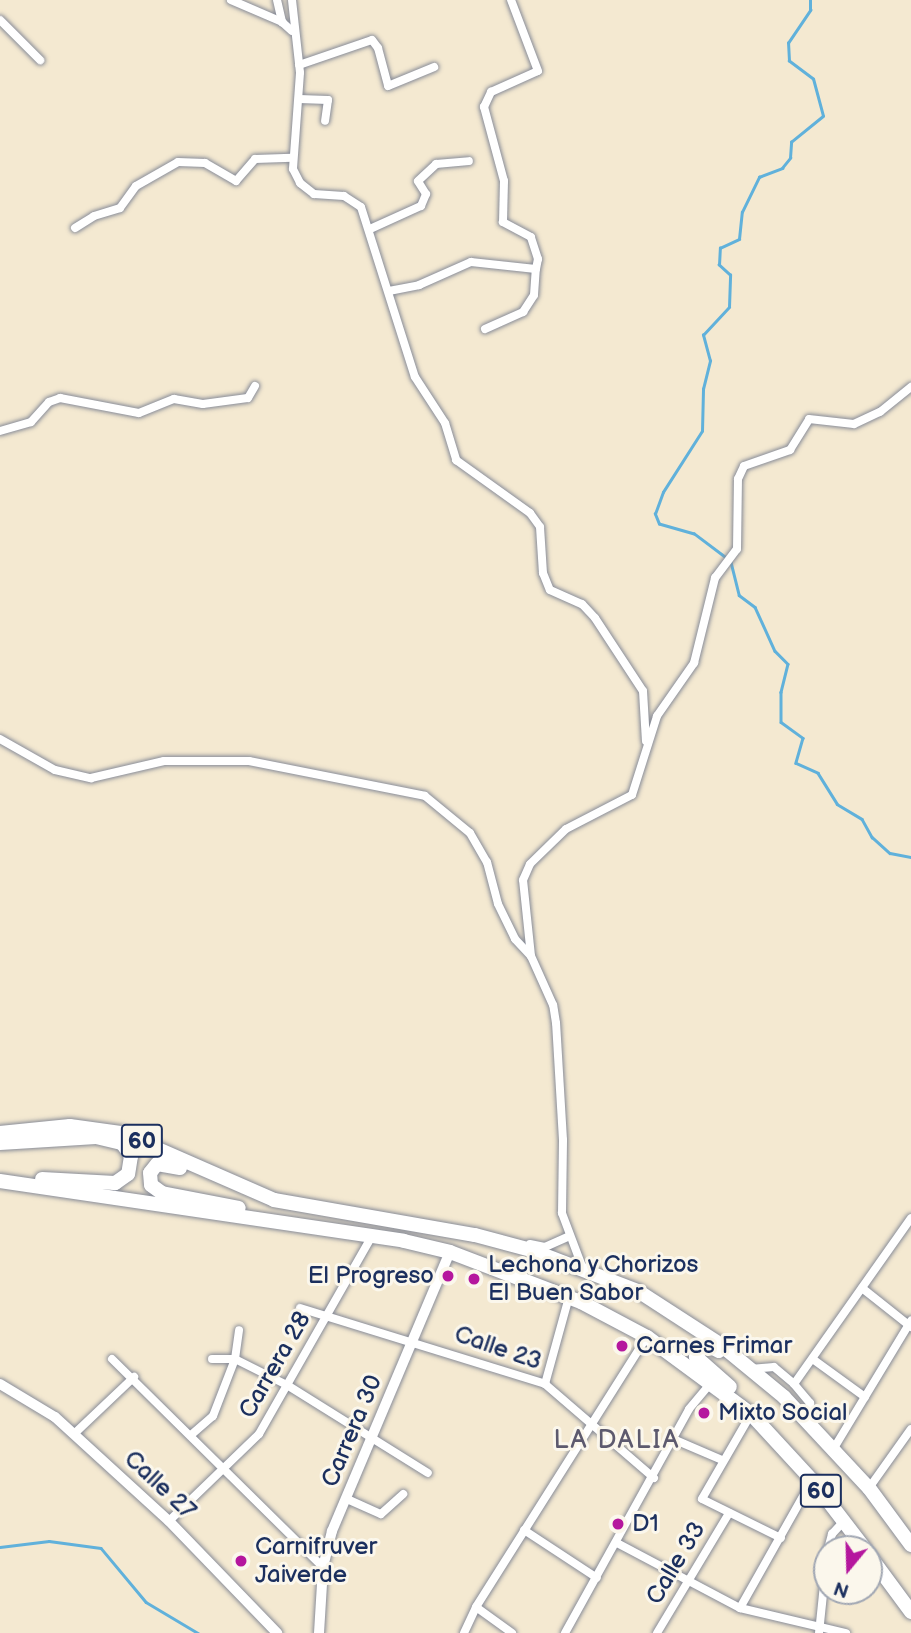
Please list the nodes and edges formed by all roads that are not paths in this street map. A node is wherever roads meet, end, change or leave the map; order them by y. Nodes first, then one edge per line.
1 (231, 0) edge
2 (277, 0) edge
3 (292, 0) edge
4 (511, 0) edge
5 (0, 20) edge
6 (282, 22) junction
7 (292, 31) junction
8 (40, 60) dead end
9 (299, 65) junction
10 (433, 67) dead end
11 (299, 99) junction
12 (325, 121) dead end
13 (292, 158) junction
14 (470, 161) dead end
15 (75, 228) dead end
16 (370, 229) junction
17 (536, 269) junction
18 (389, 291) junction
19 (485, 329) dead end
20 (255, 386) dead end
21 (911, 387) edge
22 (0, 431) edge
23 (0, 739) edge
24 (646, 751) junction
25 (531, 956) junction
26 (0, 1133) edge
27 (0, 1143) edge
28 (0, 1181) edge
29 (20, 1184) junction
30 (264, 1196) junction
31 (910, 1220) edge
32 (274, 1222) junction
33 (475, 1235) junction
34 (372, 1236) junction
35 (570, 1236) junction
36 (450, 1252) junction
37 (583, 1269) junction
38 (862, 1288) junction
39 (569, 1297) junction
40 (300, 1308) dead end
41 (326, 1315) junction
42 (910, 1324) edge
43 (239, 1329) dead end
44 (646, 1337) junction
45 (411, 1339) junction
46 (112, 1359) dead end
47 (212, 1359) dead end
48 (235, 1359) junction
49 (814, 1360) junction
50 (749, 1369) junction
51 (134, 1377) junction
52 (0, 1384) edge
53 (545, 1384) junction
54 (710, 1384) junction
55 (794, 1384) junction
56 (287, 1385) junction
57 (865, 1396) junction
58 (794, 1408) junction
59 (756, 1419) junction
60 (809, 1422) junction
61 (591, 1424) junction
62 (911, 1429) edge
63 (74, 1434) junction
64 (191, 1435) junction
65 (374, 1439) junction
66 (673, 1439) junction
67 (908, 1441) edge
68 (834, 1448) junction
69 (722, 1460) junction
70 (225, 1471) junction
71 (428, 1473) dead end
72 (654, 1478) junction
73 (812, 1480) junction
74 (869, 1488) junction
75 (403, 1494) dead end
76 (347, 1499) junction
77 (729, 1513) junction
78 (169, 1521) junction
79 (844, 1521) junction
80 (524, 1530) junction
81 (832, 1535) edge
82 (854, 1535) edge
83 (781, 1538) junction
84 (617, 1544) junction
85 (911, 1545) edge
86 (323, 1567) junction
87 (883, 1574) edge
88 (597, 1578) junction
89 (686, 1582) junction
90 (822, 1605) edge
91 (476, 1607) junction
92 (740, 1608) junction
93 (911, 1612) edge
94 (819, 1631) edge
95 (277, 1633) edge
96 (320, 1633) edge
97 (464, 1633) edge
98 (512, 1633) edge
99 (565, 1633) edge
100 (657, 1633) edge
101 (846, 1633) edge

1 - 6 street
2 - 6 street
3 - 7 street
4 - 17 street
5 - 8 street
6 - 7 street
7 - 9 street
9 - 10 street
9 - 11 street
11 - 12 street
11 - 13 street
13 - 15 street
13 - 16 street
14 - 16 street
16 - 18 street
17 - 18 street
17 - 19 street
18 - 24 street
20 - 22 street
21 - 24 street
23 - 25 street
24 - 25 street
25 - 35 street
26 - 30 highway, 60
27 - 29 highway
28 - 29 highway, 60
29 - 32 highway, 60
30 - 32 highway
30 - 33 highway, 60
31 - 38 street
32 - 34 highway, 60
33 - 35 street
33 - 37 highway, 60
34 - 36 highway, 60
34 - 41 street, Carrera 28
35 - 37 street
36 - 39 highway, 60
36 - 45 street, Carrera 30
37 - 50 highway, 60
38 - 42 street
38 - 49 street
39 - 44 highway, 60
39 - 53 street
40 - 41 street, Calle 23
41 - 45 street, Calle 23
41 - 56 street, Carrera 28
42 - 57 street
43 - 48 street
44 - 54 highway, 60
44 - 61 street
45 - 53 street, Calle 23
45 - 65 street, Carrera 30
46 - 51 street
47 - 48 street
48 - 56 street
48 - 64 street
49 - 55 street
49 - 57 street
50 - 55 street
50 - 58 highway, 60
51 - 63 street
51 - 64 street
52 - 63 street, Calle 27
53 - 61 street, Calle 23
54 - 59 highway, 60
54 - 66 street
55 - 60 street
56 - 65 street
56 - 70 street, Carrera 28
57 - 68 street
58 - 59 highway
58 - 60 highway, 60
59 - 69 street
59 - 73 highway, 60
60 - 68 highway, 60
61 - 72 street, Calle 23
61 - 80 street
62 - 67 street
63 - 78 street, Calle 27
64 - 70 street
65 - 71 street
65 - 76 street, Carrera 30
66 - 69 street
66 - 72 street
67 - 74 street
68 - 74 highway, 60
69 - 77 street
70 - 78 street, Carrera 28
70 - 86 street
72 - 84 street
73 - 79 highway, 60
73 - 83 street
74 - 85 highway, 60
75 - 76 street
76 - 86 street, Carrera 30
77 - 83 street
77 - 89 street, Calle 33
78 - 95 street, Calle 27
79 - 81 street
79 - 82 highway, 60
80 - 88 street
80 - 91 street
83 - 92 street
84 - 88 street
84 - 89 street
86 - 96 street, Carrera 30
87 - 93 highway
88 - 99 street
89 - 92 street
89 - 100 street, Calle 33
90 - 94 street
91 - 97 street
91 - 98 street
92 - 94 street
94 - 101 street

